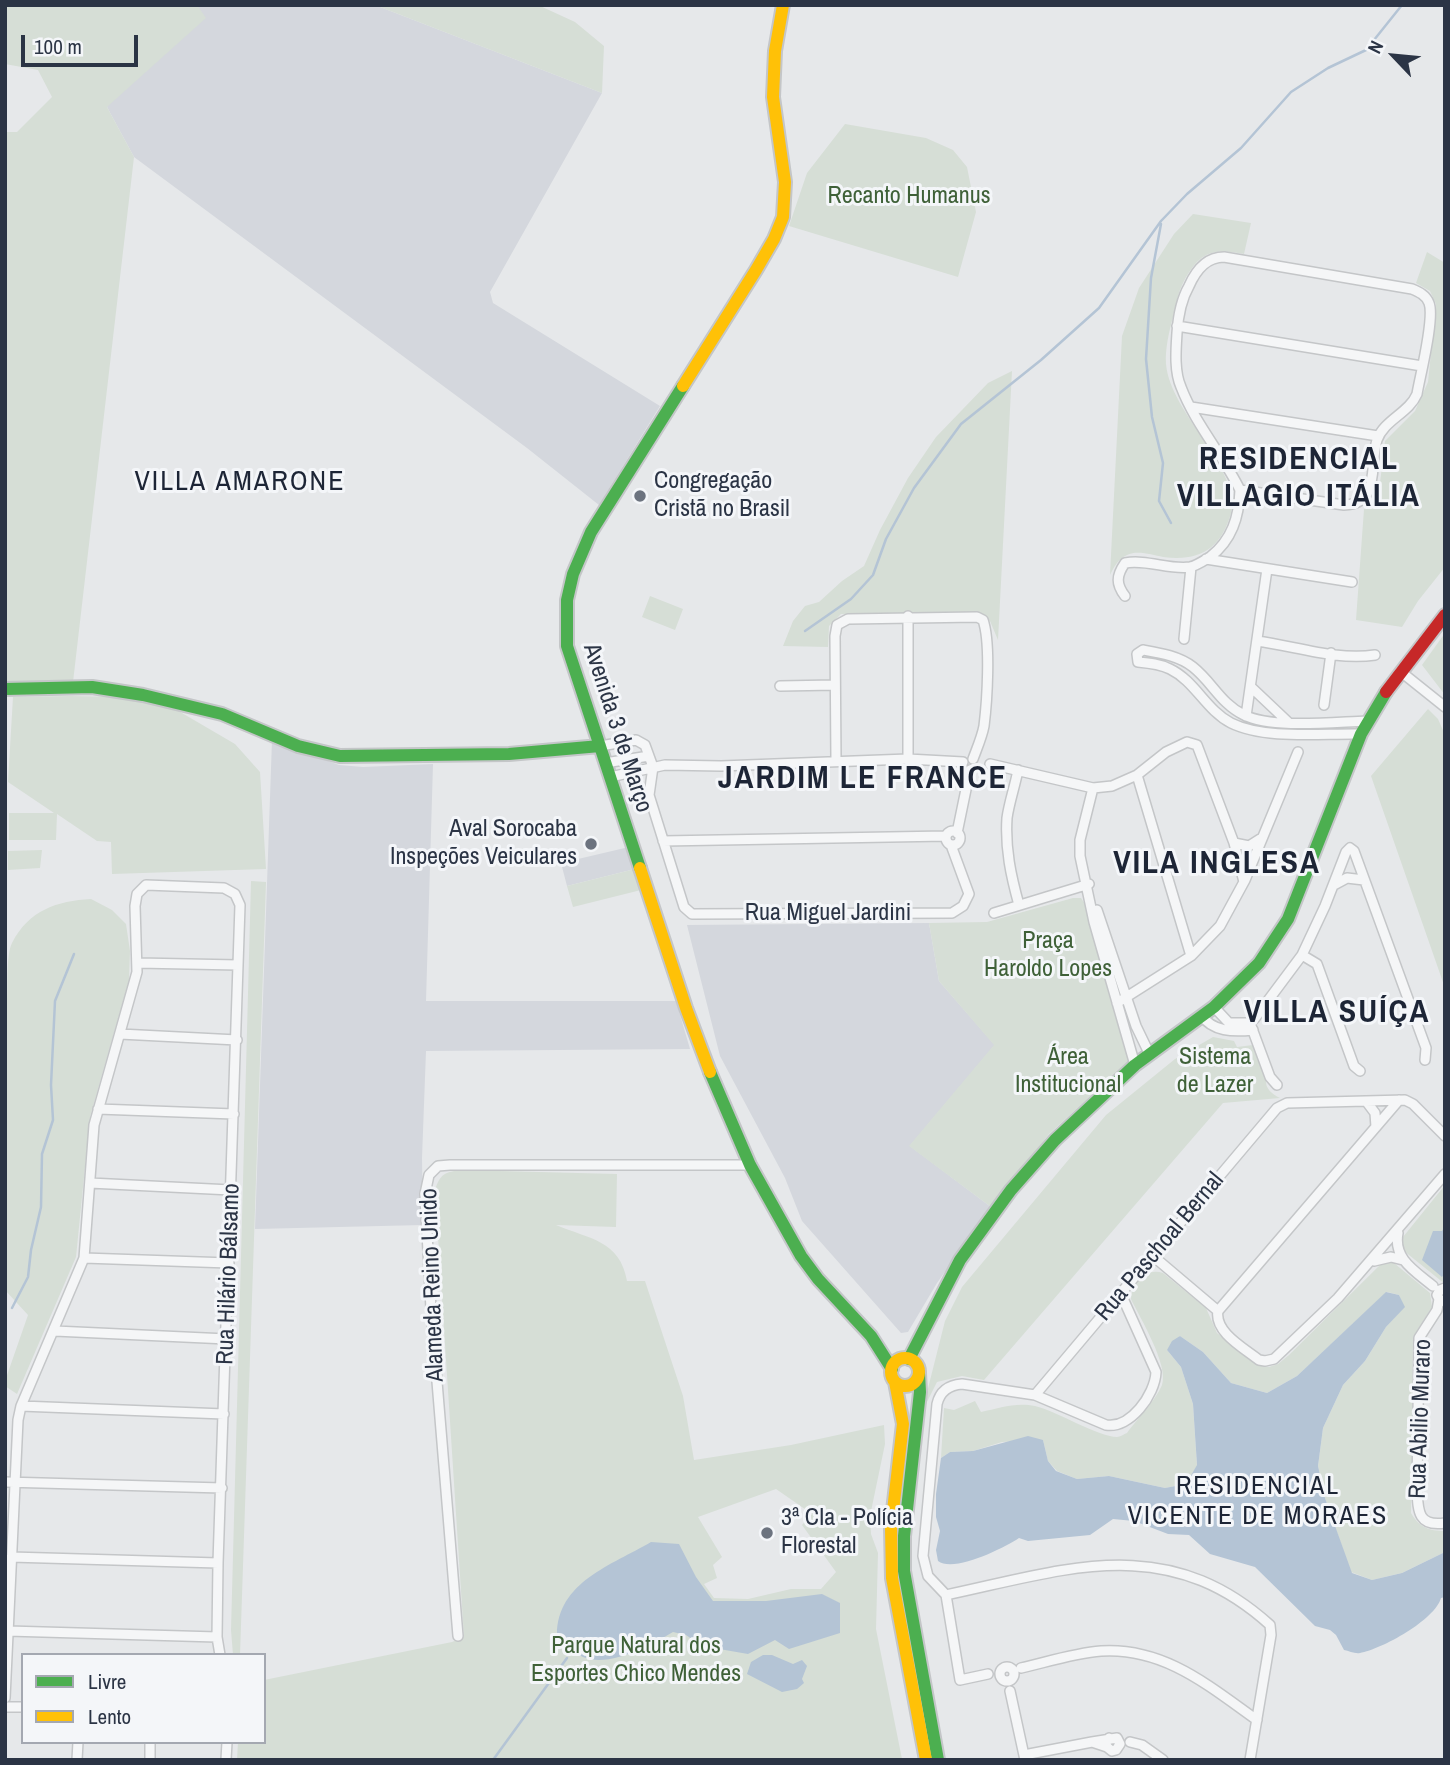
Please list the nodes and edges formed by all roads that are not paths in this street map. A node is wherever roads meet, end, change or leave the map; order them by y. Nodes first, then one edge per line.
1 (783, 5) edge
2 (1177, 326) junction
3 (1422, 366) junction
4 (1191, 407) junction
5 (1378, 436) junction
6 (1240, 490) junction
7 (1223, 547) junction
8 (1206, 559) junction
9 (1235, 564) junction
10 (1191, 566) junction
11 (1267, 569) junction
12 (1352, 582) dead end
13 (1125, 597) dead end
14 (1445, 615) edge
15 (908, 616) junction
16 (1185, 639) dead end
17 (1257, 641) junction
18 (1331, 653) junction
19 (1375, 655) dead end
20 (1193, 667) junction
21 (1400, 671) junction
22 (835, 685) junction
23 (780, 686) dead end
24 (1191, 686) junction
25 (1251, 687) junction
26 (5, 689) edge
27 (1324, 705) dead end
28 (1229, 706) junction
29 (1445, 708) edge
30 (1246, 716) junction
31 (1367, 721) junction
32 (1289, 722) junction
33 (1361, 734) junction
34 (600, 746) junction
35 (1298, 752) dead end
36 (649, 756) junction
37 (908, 759) junction
38 (836, 761) junction
39 (606, 763) junction
40 (990, 764) dead end
41 (966, 766) junction
42 (653, 767) junction
43 (1018, 770) junction
44 (1137, 775) junction
45 (610, 777) junction
46 (1093, 788) junction
47 (1260, 839) junction
48 (949, 840) junction
49 (663, 841) junction
50 (1234, 843) junction
51 (1364, 880) junction
52 (1086, 882) junction
53 (1244, 882) junction
54 (1334, 885) junction
55 (1019, 905) junction
56 (994, 913) dead end
57 (1302, 955) junction
58 (1191, 956) junction
59 (138, 963) junction
60 (238, 965) junction
61 (1121, 1000) junction
62 (1214, 1007) junction
63 (1201, 1014) junction
64 (1251, 1027) junction
65 (120, 1034) junction
66 (237, 1040) junction
67 (1149, 1053) junction
68 (1426, 1060) dead end
69 (1135, 1065) junction
70 (1360, 1072) dead end
71 (1277, 1085) dead end
72 (1366, 1101) junction
73 (1404, 1101) junction
74 (98, 1110) junction
75 (234, 1114) junction
76 (1376, 1128) junction
77 (1445, 1136) edge
78 (750, 1165) junction
79 (1445, 1174) edge
80 (90, 1183) junction
81 (231, 1190) junction
82 (1399, 1229) junction
83 (1153, 1256) junction
84 (84, 1258) junction
85 (1403, 1260) junction
86 (1372, 1261) junction
87 (229, 1263) junction
88 (1433, 1286) junction
89 (1445, 1288) edge
90 (1121, 1293) junction
91 (1440, 1300) edge
92 (1218, 1311) junction
93 (929, 1321) junction
94 (54, 1331) junction
95 (872, 1336) junction
96 (227, 1339) junction
97 (906, 1359) junction
98 (919, 1371) junction
99 (894, 1376) junction
100 (1035, 1395) junction
101 (21, 1406) junction
102 (225, 1413) junction
103 (10, 1482) edge
104 (222, 1488) junction
105 (1445, 1523) edge
106 (11, 1557) junction
107 (218, 1563) junction
108 (946, 1595) junction
109 (9, 1631) junction
110 (458, 1636) dead end
111 (218, 1637) junction
112 (220, 1653) edge
113 (1007, 1675) junction
114 (5, 1698) edge
115 (1257, 1720) junction
116 (1113, 1749) edge
117 (1024, 1758) edge
118 (926, 1760) edge
119 (938, 1760) edge
120 (1163, 1760) edge
121 (1250, 1760) edge

1 - 34 main road, Avenida 3 de Março
2 - 3 street
2 - 3 street
2 - 4 street
3 - 5 street
4 - 5 street
4 - 6 street
5 - 6 street
6 - 7 street
7 - 8 street
7 - 9 street
8 - 9 street
8 - 10 street
9 - 11 street
10 - 13 street
10 - 16 street
11 - 12 street
11 - 17 street
14 - 21 main road
15 - 22 street
15 - 37 street
15 - 41 street
17 - 18 street
17 - 25 street
18 - 19 street
18 - 27 street
20 - 24 street
20 - 24 street
20 - 28 street
21 - 29 street
21 - 31 main road
22 - 23 street
22 - 38 street
24 - 33 street
25 - 28 street
25 - 30 street
25 - 32 street
26 - 34 main road
28 - 30 street
30 - 32 street
31 - 32 street
31 - 33 main road
33 - 62 main road
34 - 36 street
34 - 39 main road, Avenida 3 de Março
35 - 47 street
36 - 39 street
36 - 42 street
37 - 38 street
37 - 41 street
38 - 42 street
39 - 45 main road, Avenida 3 de Março
40 - 43 street
41 - 48 street
42 - 45 street
42 - 49 street
43 - 46 street
43 - 55 street
44 - 46 street
44 - 50 street
44 - 58 street
45 - 78 main road, Avenida 3 de Março
46 - 52 street
47 - 50 street
47 - 53 street
48 - 49 street
48 - 49 street, Rua Miguel Jardini
50 - 53 street
51 - 54 street
51 - 54 street
51 - 68 street
52 - 55 street
52 - 61 street
53 - 58 street
54 - 57 street
55 - 56 street
57 - 64 street
57 - 70 street
58 - 61 street
59 - 60 street
59 - 60 street, Rua Hilário Bálsamo
59 - 65 street
60 - 66 street, Rua Hilário Bálsamo
61 - 67 street
61 - 69 street
62 - 63 main road
62 - 64 street
63 - 64 street
63 - 67 main road
64 - 71 street
65 - 66 street
65 - 74 street
66 - 75 street, Rua Hilário Bálsamo
67 - 69 main road
69 - 93 main road
72 - 73 street
72 - 76 street
72 - 83 street, Rua Paschoal Bernal
73 - 76 street
73 - 77 street
74 - 75 street
74 - 80 street
75 - 81 street, Rua Hilário Bálsamo
76 - 92 street
78 - 95 main road, Avenida 3 de Março
78 - 110 street, Alameda Reino Unido
79 - 82 street
80 - 81 street
80 - 84 street
81 - 87 street, Rua Hilário Bálsamo
82 - 85 street
82 - 86 street
83 - 90 street, Rua Paschoal Bernal
83 - 92 street
84 - 87 street
84 - 94 street
85 - 86 street
85 - 88 street
86 - 92 street
87 - 96 street, Rua Hilário Bálsamo
88 - 89 street
88 - 91 street
89 - 91 street
90 - 100 street, Rua Paschoal Bernal
90 - 100 street
91 - 105 street, Rua Abilio Muraro
93 - 97 main road
93 - 98 main road
94 - 96 street
94 - 101 street
95 - 97 main road, Avenida 3 de Março
95 - 99 main road, Avenida 3 de Março
96 - 102 street, Rua Hilário Bálsamo
97 - 98 main road
97 - 99 main road
98 - 99 main road
98 - 119 main road
99 - 118 main road, Avenida 3 de Março
100 - 108 street
101 - 102 street
101 - 103 street
102 - 104 street, Rua Hilário Bálsamo
103 - 104 street
103 - 106 street
104 - 107 street, Rua Hilário Bálsamo
106 - 107 street
106 - 109 street
107 - 111 street, Rua Hilário Bálsamo
108 - 113 street
108 - 115 street
109 - 111 street
109 - 114 street
111 - 112 street, Rua Hilário Bálsamo
113 - 115 street
113 - 117 street
115 - 121 street
116 - 117 street
116 - 120 street

